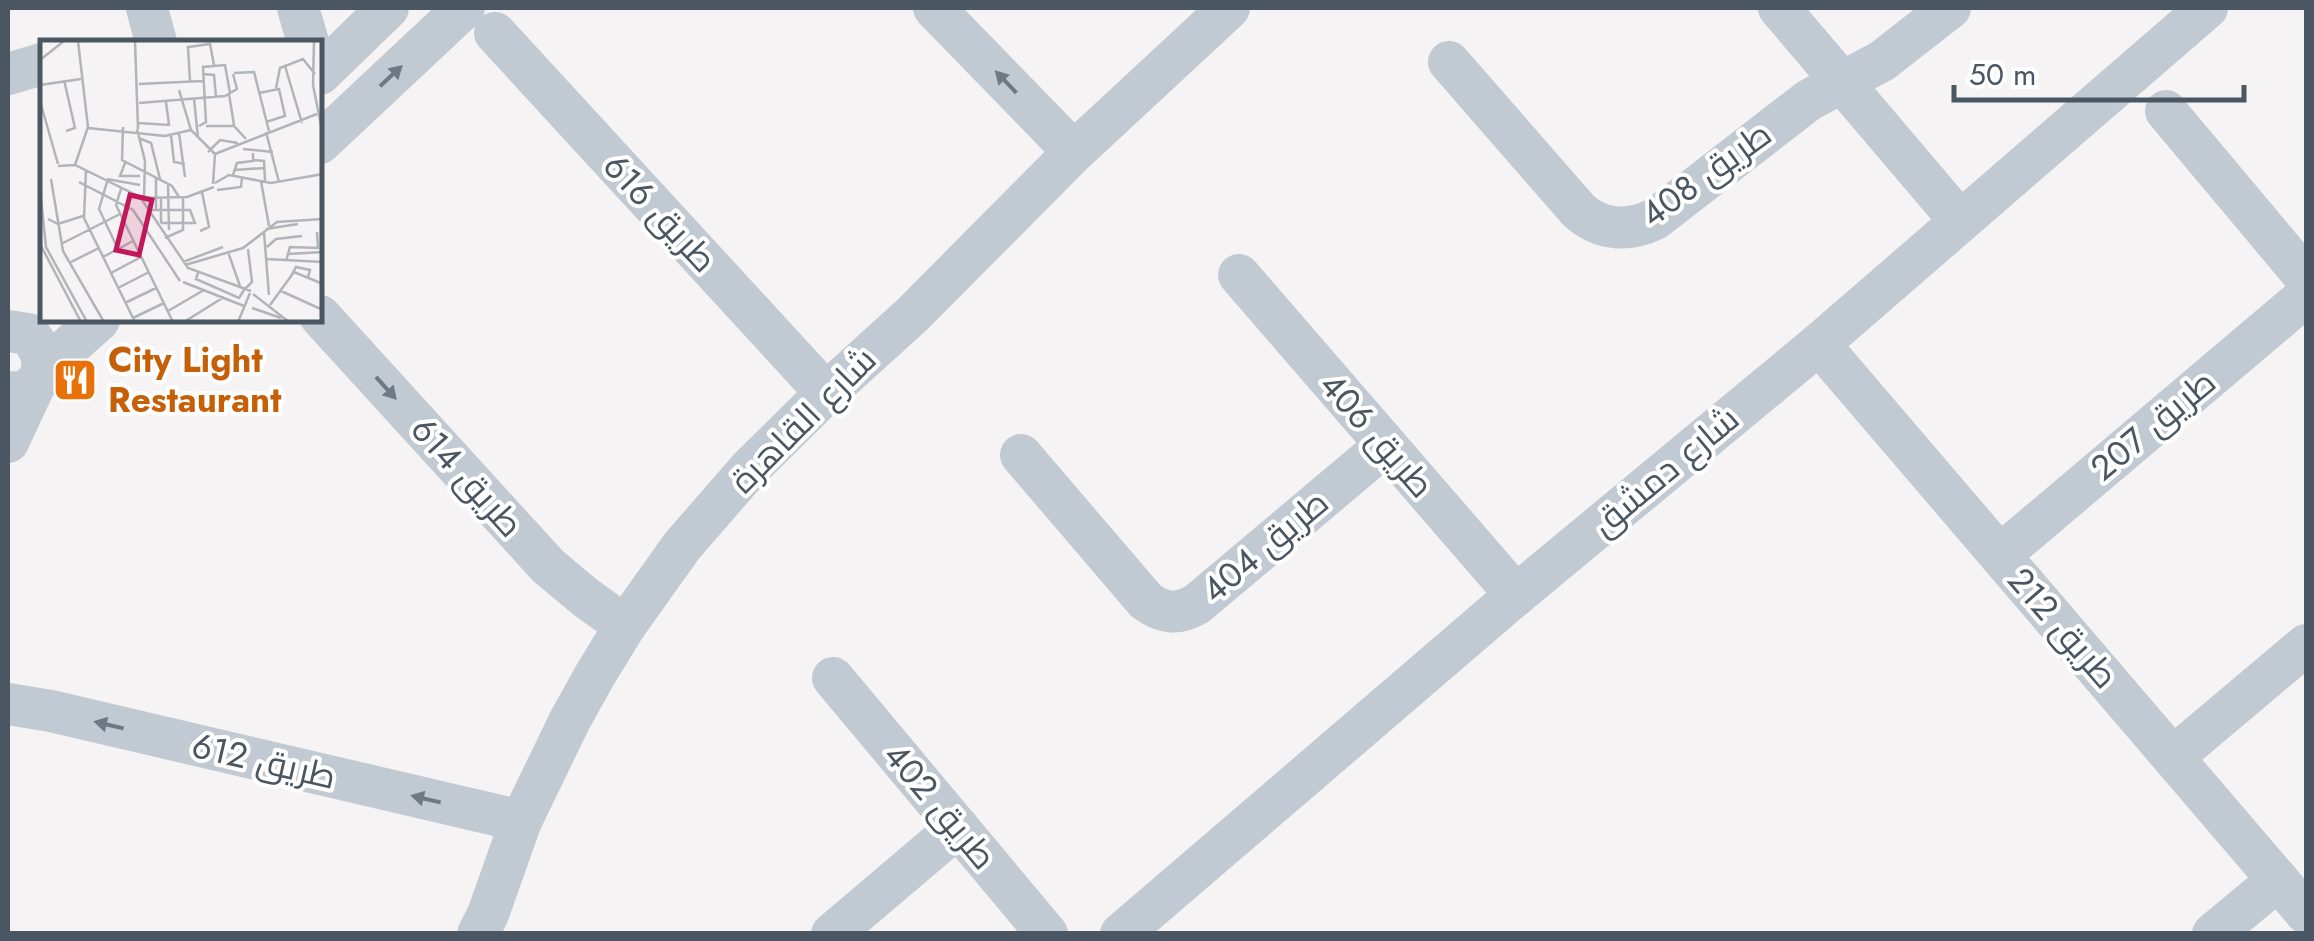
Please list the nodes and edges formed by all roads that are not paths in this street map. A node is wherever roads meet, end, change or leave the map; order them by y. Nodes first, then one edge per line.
1 (298, 8) edge
2 (388, 8) edge
3 (934, 8) edge
4 (1229, 8) edge
5 (1780, 8) edge
6 (1950, 8) edge
7 (2207, 8) edge
8 (479, 20) edge
9 (307, 40) edge
10 (1450, 62) dead end
11 (40, 65) edge
12 (322, 72) edge
13 (8, 74) edge
14 (1842, 82) junction
15 (2166, 111) dead end
16 (322, 141) edge
17 (1074, 152) junction
18 (1960, 221) junction
19 (1239, 275) dead end
20 (2306, 278) edge
21 (2306, 296) edge
22 (322, 318) edge
23 (94, 322) edge
24 (1819, 344) junction
25 (29, 355) edge
26 (826, 393) junction
27 (8, 442) edge
28 (1386, 444) junction
29 (1021, 456) dead end
30 (2000, 555) junction
31 (1516, 595) junction
32 (625, 626) junction
33 (2306, 644) edge
34 (833, 678) dead end
35 (8, 704) edge
36 (2173, 757) junction
37 (521, 821) junction
38 (958, 828) junction
39 (2278, 880) junction
40 (2306, 913) edge
41 (485, 927) edge
42 (832, 934) edge
43 (1047, 934) edge
44 (1121, 934) edge
45 (2214, 934) edge

1 - 9 street
2 - 12 street
17 -> 3 street
4 - 17 street, شارع القاهرة
5 - 14 street
6 - 14 street, طريق 408
7 - 18 street, شارع دمشق
16 -> 8 street
8 - 26 street, طريق 616
10 - 14 street, طريق 408
11 - 13 street
14 - 18 street
15 - 20 street
17 - 26 street, شارع القاهرة
18 - 24 street, شارع دمشق
19 - 28 street, طريق 406
21 - 30 street, طريق 207
22 -> 32 street, طريق 614
23 - 25 street
24 - 30 street, طريق 212
24 - 31 street, شارع دمشق
25 - 27 street
26 - 32 street, شارع القاهرة
28 - 29 street, طريق 404
28 - 31 street, طريق 406
30 - 36 street, طريق 212
31 - 44 street, شارع دمشق
32 - 37 street, شارع القاهرة
33 - 36 street
34 - 38 street, طريق 402
37 -> 35 street, طريق 612
36 - 39 street, طريق 212
37 - 41 street, شارع القاهرة
38 - 42 street
38 - 43 street, طريق 402
39 - 40 street, طريق 212
39 - 45 street

